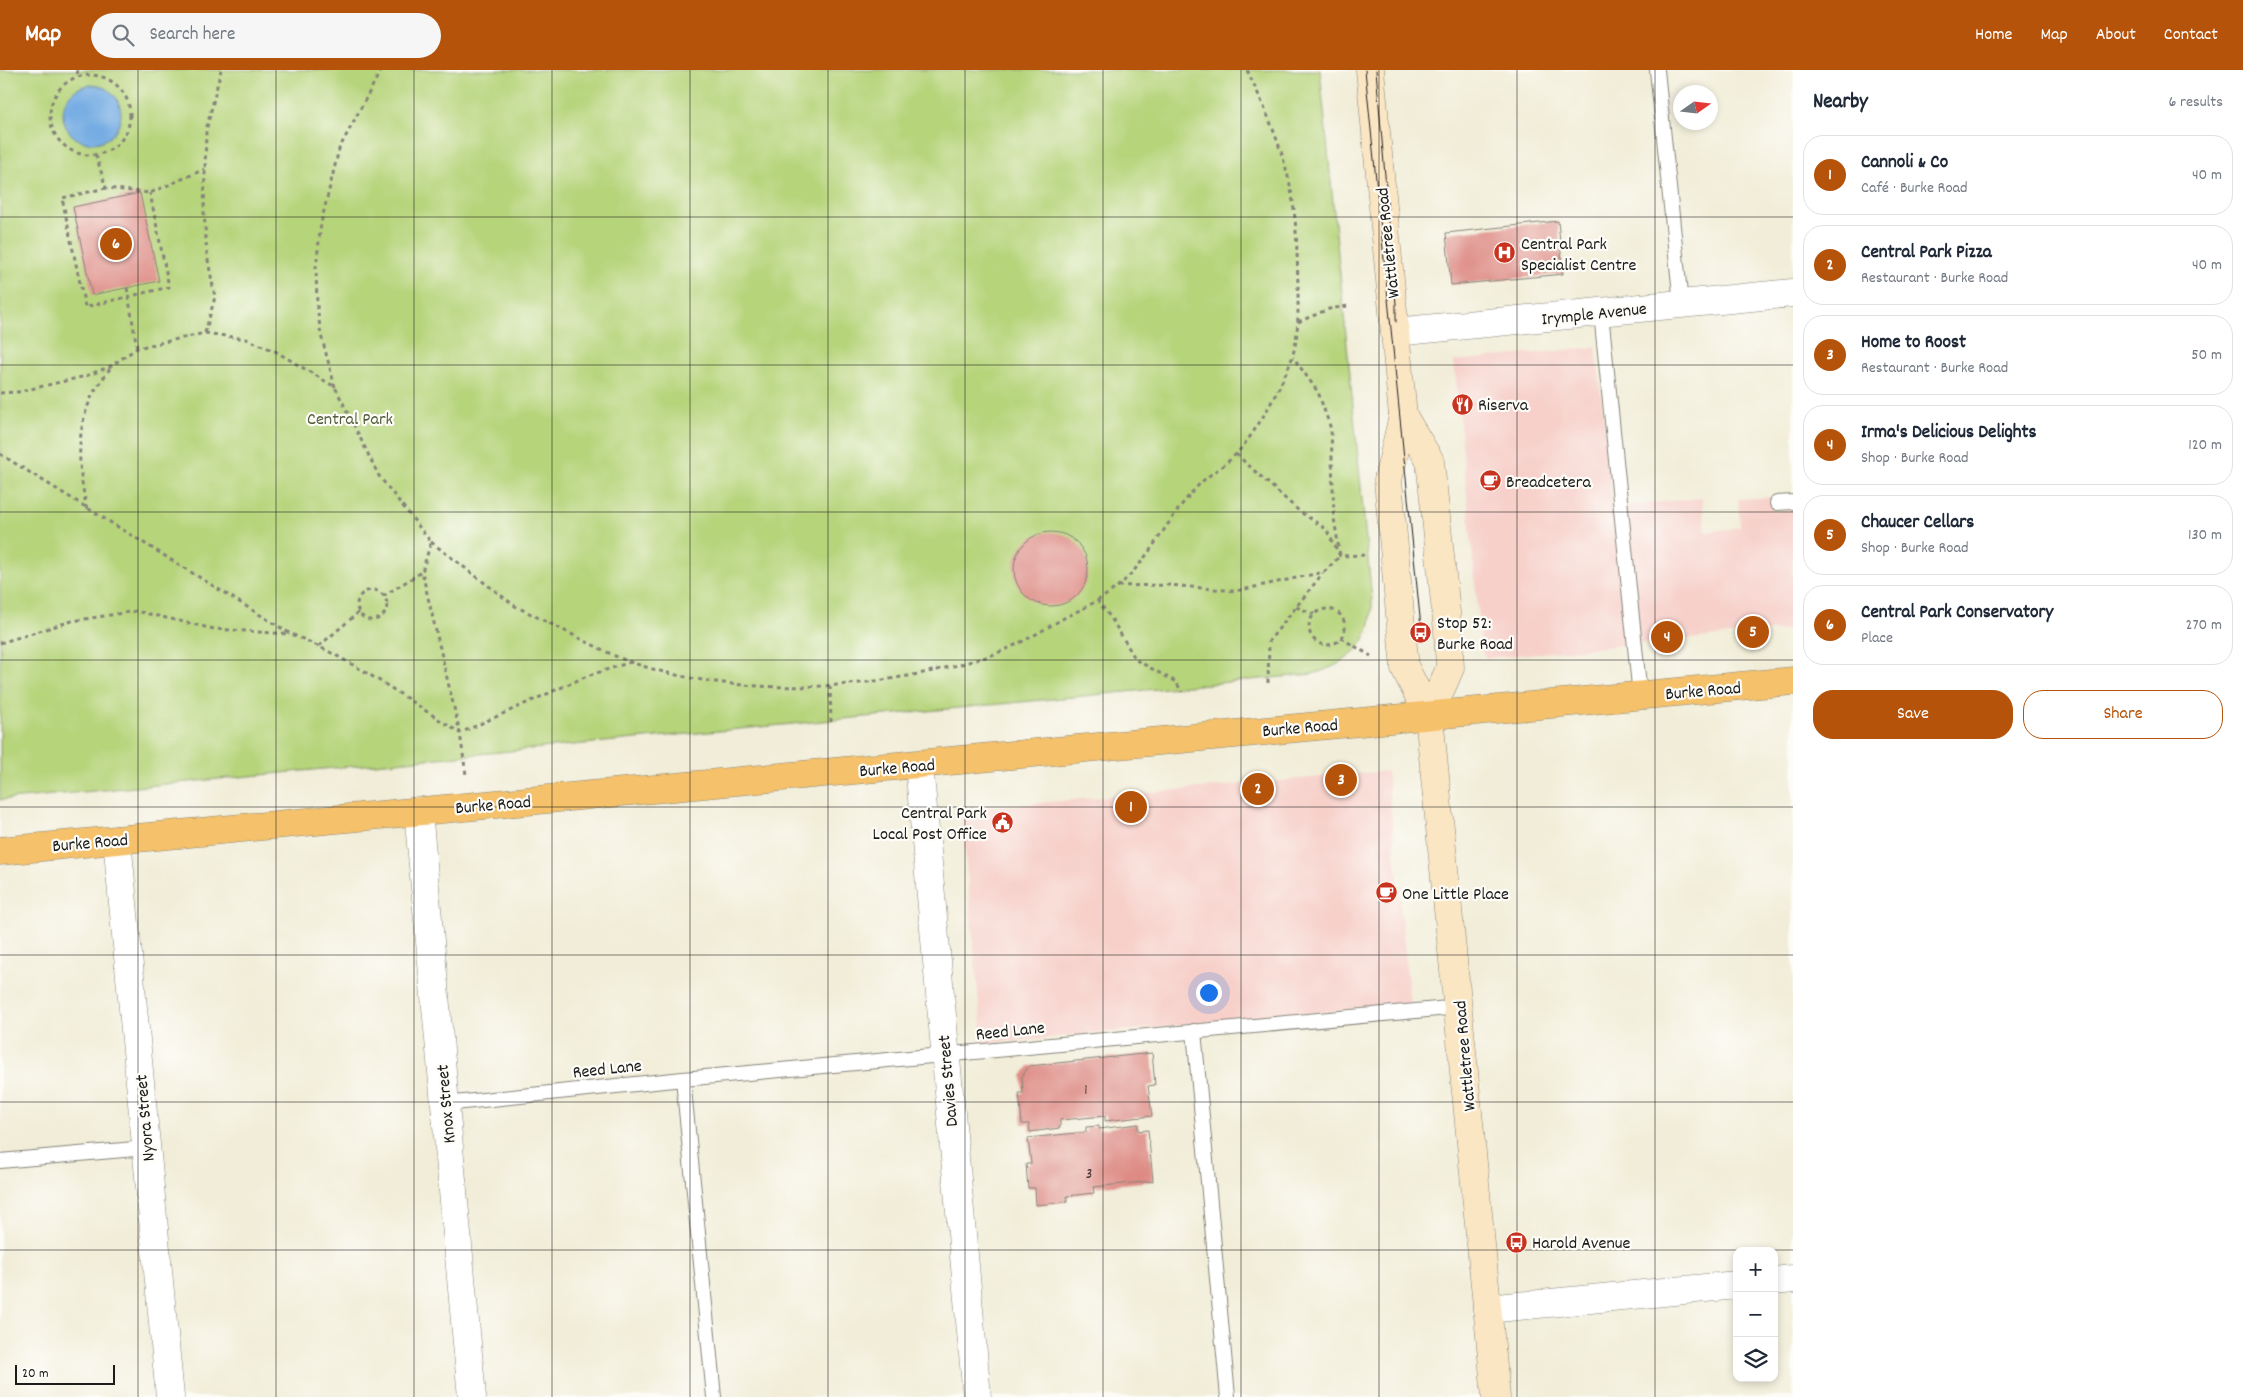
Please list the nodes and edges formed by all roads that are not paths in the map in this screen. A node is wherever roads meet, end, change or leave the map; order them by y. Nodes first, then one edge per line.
1 (1370, 70) edge
2 (1657, 70) edge
3 (1793, 293) edge
4 (1681, 304) junction
5 (1601, 313) junction
6 (1396, 332) junction
7 (1403, 416) junction
8 (1793, 502) edge
9 (1777, 503) dead end
10 (1793, 681) edge
11 (1640, 696) junction
12 (1429, 716) junction
13 (919, 765) junction
14 (418, 811) junction
15 (117, 840) junction
16 (0, 851) edge
17 (1459, 1007) junction
18 (1194, 1031) junction
19 (945, 1055) junction
20 (683, 1079) junction
21 (445, 1104) junction
22 (146, 1148) junction
23 (0, 1161) edge
24 (1793, 1279) edge
25 (1778, 1281) edge
26 (1733, 1285) edge
27 (1488, 1308) junction
28 (170, 1397) edge
29 (472, 1397) edge
30 (714, 1397) edge
31 (977, 1397) edge
32 (1228, 1397) edge
33 (1496, 1397) edge

1 - 6 main road, Wattletree Road
2 - 4 lane
3 - 4 street, Irymple Avenue
4 - 5 street, Irymple Avenue
5 - 6 street, Irymple Avenue
5 - 11 lane
6 - 7 main road, Wattletree Road
7 - 12 main road, Wattletree Road
7 - 12 main road, Wattletree Road
8 - 9 lane
10 - 11 main road, Burke Road
11 - 12 main road, Burke Road
12 - 13 main road, Burke Road
12 - 17 main road, Wattletree Road
13 - 14 main road, Burke Road
13 - 19 street, Davies Street
14 - 15 main road, Burke Road
14 - 21 street, Knox Street
15 - 16 main road, Burke Road
15 - 22 street, Nyora Street
17 - 18 lane, Reed Lane
17 - 27 main road, Wattletree Road
18 - 19 lane, Reed Lane
18 - 32 lane
19 - 20 lane, Reed Lane
19 - 31 street, Davies Street
20 - 21 lane, Reed Lane
20 - 30 lane
21 - 29 street, Knox Street
22 - 23 lane
22 - 28 street, Nyora Street
24 - 25 street
26 - 27 street
27 - 33 main road, Wattletree Road

